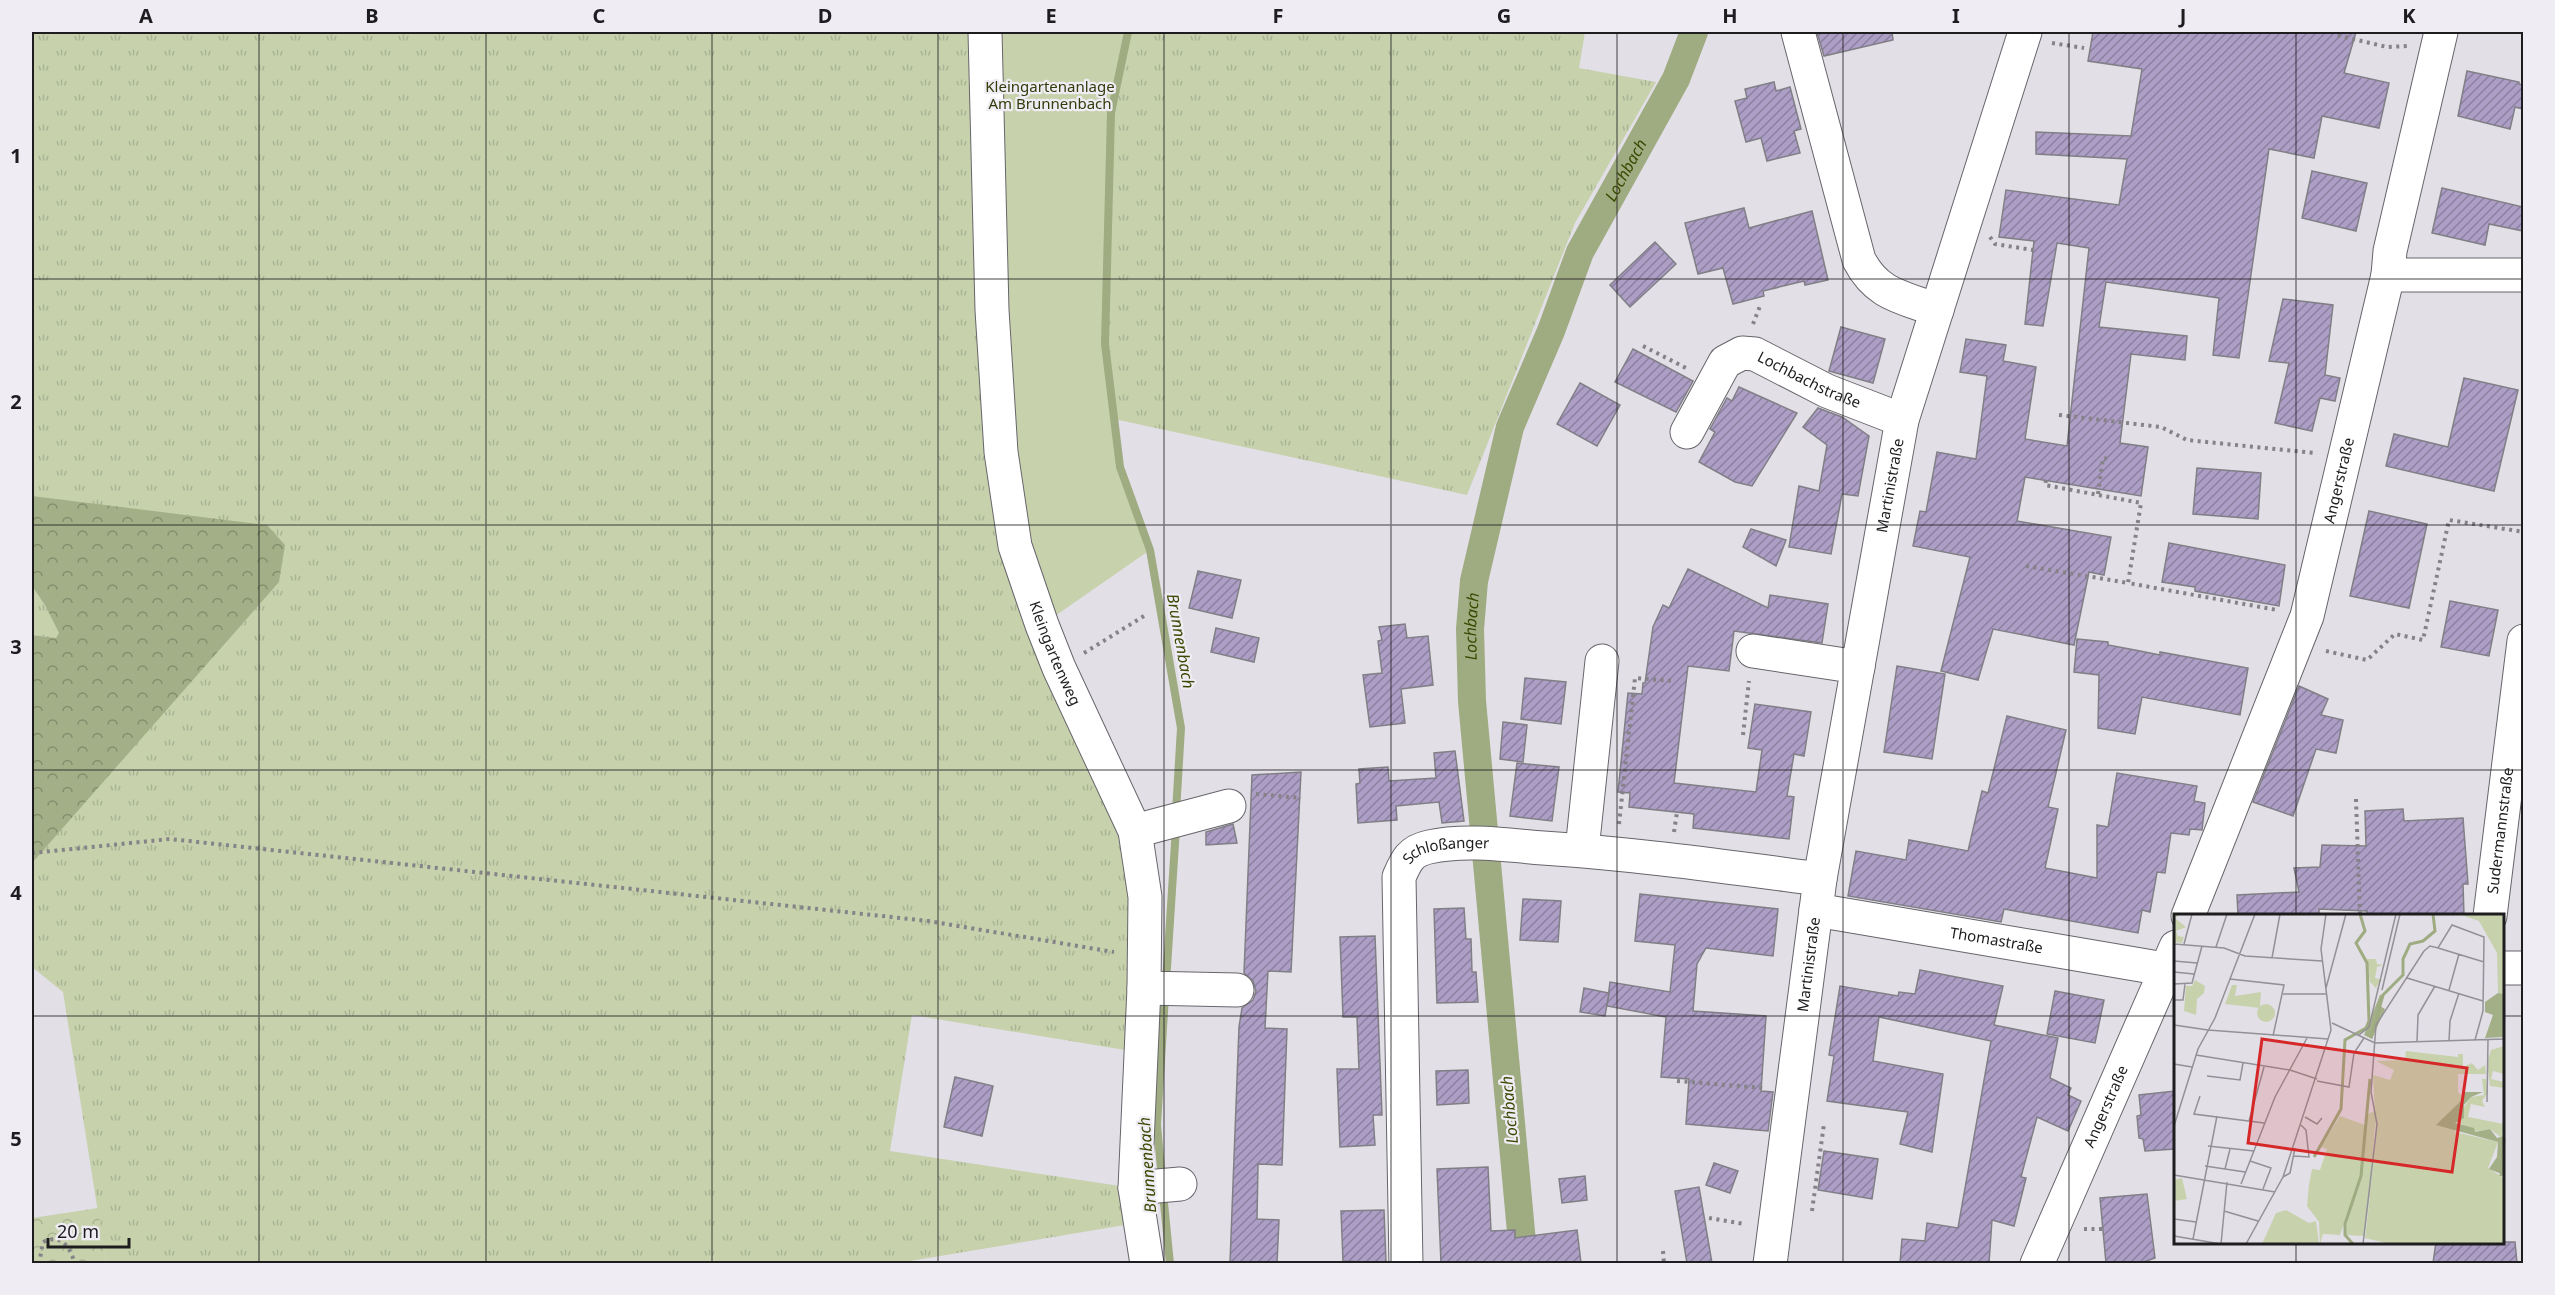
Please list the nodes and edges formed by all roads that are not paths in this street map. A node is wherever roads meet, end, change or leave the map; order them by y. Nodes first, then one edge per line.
1 (985, 32) edge
2 (1798, 32) edge
3 (2025, 32) edge
4 (2439, 42) edge
5 (2388, 275) junction
6 (2523, 275) edge
7 (1937, 310) junction
8 (1902, 420) junction
9 (1687, 432) dead end
10 (2523, 641) edge
11 (1753, 651) road end
12 (1602, 661) dead end
13 (1858, 667) junction
14 (1228, 805) road end
15 (1149, 828) junction
16 (1582, 850) junction
17 (1818, 894) junction
18 (2188, 914) edge
19 (2490, 914) edge
20 (2172, 963) edge
21 (2504, 968) edge
22 (2523, 968) edge
23 (1156, 980) junction
24 (1237, 990) dead end
25 (1180, 1184) dead end
26 (1141, 1187) junction
27 (1147, 1263) edge
28 (1406, 1263) edge
29 (1770, 1263) edge
30 (2037, 1263) edge

1 - 15 street, Kleingartenweg
2 - 7 street
3 - 7 street, Martinistraße
4 - 5 street, Angerstraße
5 - 6 street
5 - 18 street, Angerstraße
7 - 8 street, Martinistraße
8 - 9 street, Lochbachstraße
8 - 13 street, Martinistraße
10 - 19 street, Sudermannstraße
11 - 13 street
12 - 16 street
13 - 17 street, Martinistraße
14 - 15 street
15 - 23 street, Kleingartenweg
16 - 17 street, Schloßanger
16 - 28 street, Schloßanger
17 - 20 street, Thomastraße
17 - 29 street, Martinistraße
20 - 30 street, Angerstraße
21 - 22 street
23 - 24 street
23 - 26 street, Kleingartenweg
25 - 26 street
26 - 27 street, Kleingartenweg

